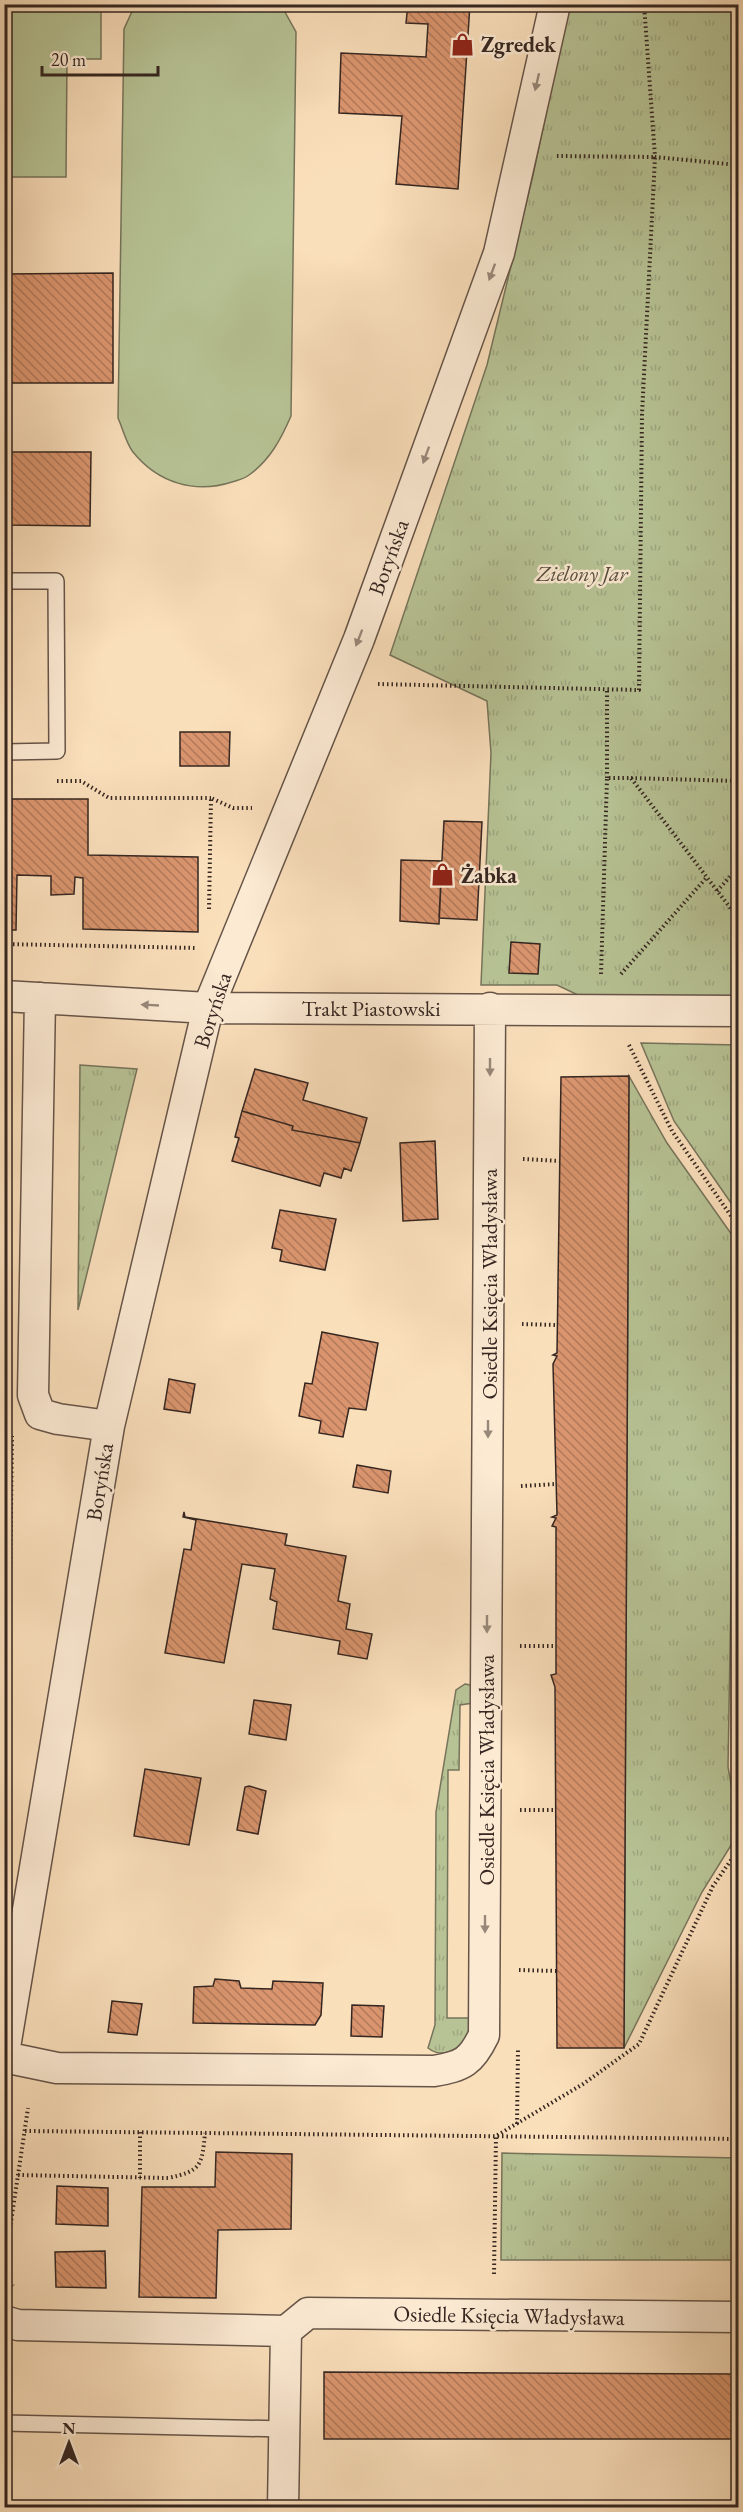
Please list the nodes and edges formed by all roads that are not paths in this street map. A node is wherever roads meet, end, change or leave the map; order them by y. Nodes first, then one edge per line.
1 (555, 4) edge
2 (4, 581) edge
3 (4, 752) edge
4 (4, 996) edge
5 (40, 998) junction
6 (208, 1008) junction
7 (490, 1008) junction
8 (738, 1011) edge
9 (109, 1426) junction
10 (4, 2055) edge
11 (738, 2317) edge
12 (4, 2321) edge
13 (286, 2331) junction
14 (4, 2423) edge
15 (284, 2429) junction
16 (283, 2508) edge

1 -> 6 street, Boryńska
2 - 3 lane
4 - 5 street, Trakt Piastowski
6 -> 5 street, Trakt Piastowski
5 - 9 street
6 - 7 street, Trakt Piastowski
6 - 9 street, Boryńska
7 - 8 street, Trakt Piastowski
7 -> 10 street, Osiedle Księcia Władysława
9 - 10 street, Boryńska
11 - 13 street, Osiedle Księcia Władysława
12 - 13 street
13 - 15 street
14 - 15 lane
15 - 16 street

